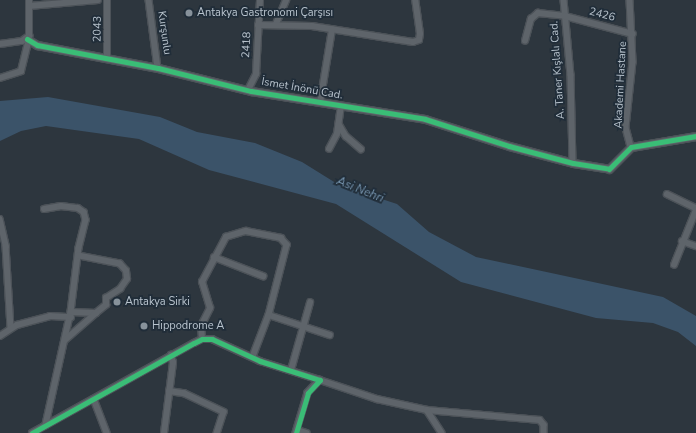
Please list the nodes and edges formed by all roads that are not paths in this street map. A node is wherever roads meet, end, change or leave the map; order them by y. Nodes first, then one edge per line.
1 (98, 0) edge
2 (108, 0) edge
3 (149, 0) edge
4 (260, 0) edge
5 (286, 0) edge
6 (415, 0) edge
7 (564, 0) edge
8 (630, 0) edge
9 (29, 3) edge
10 (565, 16) junction
11 (276, 24) junction
12 (258, 25) junction
13 (332, 30) junction
14 (633, 34) junction
15 (28, 39) junction
16 (525, 41) dead end
17 (0, 44) edge
18 (107, 58) junction
19 (158, 68) junction
20 (0, 78) edge
21 (248, 90) junction
22 (320, 103) junction
23 (341, 107) junction
24 (338, 123) junction
25 (696, 136) edge
26 (632, 147) junction
27 (329, 149) dead end
28 (361, 149) dead end
29 (574, 163) junction
30 (666, 194) dead end
31 (44, 209) dead end
32 (696, 209) edge
33 (0, 219) edge
34 (682, 241) junction
35 (696, 246) edge
36 (79, 256) junction
37 (214, 257) junction
38 (674, 265) dead end
39 (263, 276) dead end
40 (310, 303) dead end
41 (96, 313) junction
42 (71, 314) junction
43 (269, 315) junction
44 (303, 327) junction
45 (11, 328) junction
46 (330, 335) dead end
47 (0, 336) edge
48 (202, 339) junction
49 (65, 341) junction
50 (171, 356) junction
51 (253, 357) junction
52 (291, 370) junction
53 (320, 380) junction
54 (169, 391) junction
55 (94, 399) junction
56 (427, 410) junction
57 (46, 424) junction
58 (296, 432) edge
59 (32, 433) edge
60 (107, 433) edge
61 (164, 433) edge
62 (217, 433) edge
63 (307, 433) edge
64 (442, 433) edge
65 (544, 433) edge

1 - 9 street
2 - 18 street, 2043
3 - 19 street, Kurşunlu
4 - 12 street, 2418
5 - 11 street
6 - 13 street
7 - 10 street, A. Taner Kışlalı Cad.
8 - 14 street, Akademi Hastane
9 - 15 street
10 - 14 street, 2426
10 - 16 street, 2426
10 - 29 street, A. Taner Kışlalı Cad.
11 - 12 street
11 - 13 street
12 - 21 street, 2418
13 - 22 street
14 - 26 street, Akademi Hastane
15 - 17 street, İsmet İnönü Cad.
15 - 18 street, İsmet İnönü Cad.
15 - 20 street
18 - 19 street, İsmet İnönü Cad.
19 - 21 street, İsmet İnönü Cad.
21 - 22 street, İsmet İnönü Cad.
22 - 23 street, İsmet İnönü Cad.
23 - 24 street
23 - 29 street, İsmet İnönü Cad.
24 - 27 street
24 - 28 street
25 - 26 street
26 - 29 street, İsmet İnönü Cad.
30 - 32 street
31 - 36 street
32 - 34 street
33 - 45 street
34 - 35 street
34 - 38 street
36 - 41 street
36 - 42 street
37 - 39 street
37 - 43 street
37 - 48 street
40 - 44 street
41 - 42 street
41 - 49 street
42 - 45 street
42 - 49 street
43 - 44 street
43 - 51 street
44 - 46 street
44 - 52 street
45 - 47 street
48 - 50 street
48 - 51 street
49 - 57 street
50 - 54 street
50 - 55 street
51 - 52 street
52 - 53 street
53 - 56 street
53 - 58 street
54 - 61 street
54 - 62 street
55 - 57 street
55 - 60 street
56 - 64 street
56 - 65 street
57 - 59 street
58 - 63 street

